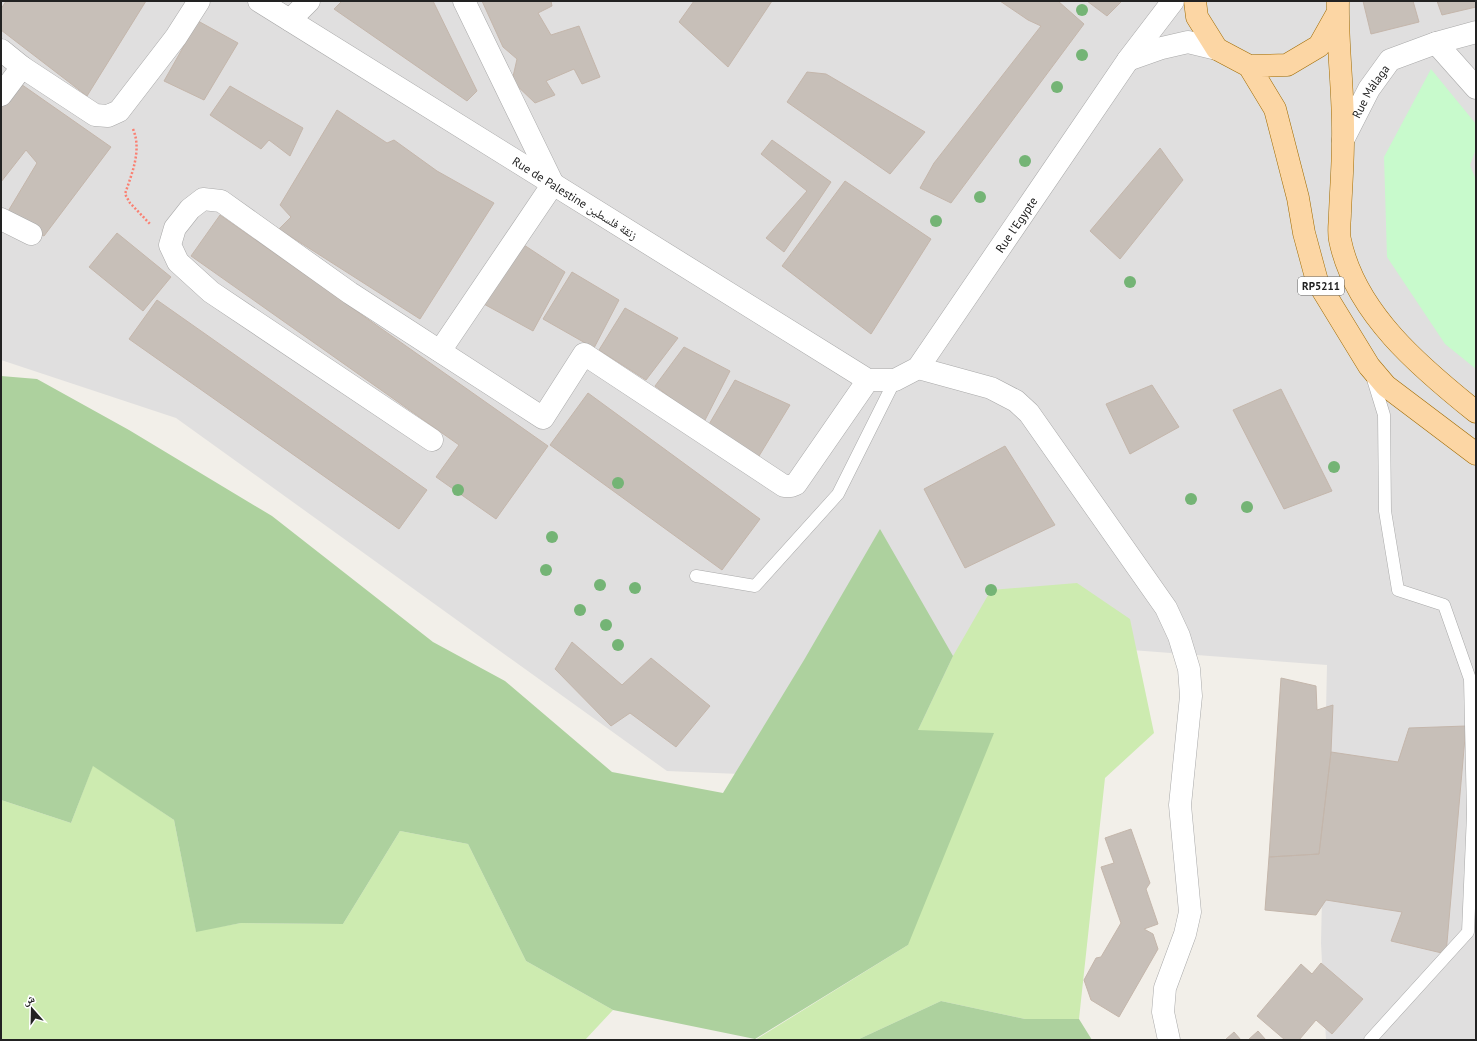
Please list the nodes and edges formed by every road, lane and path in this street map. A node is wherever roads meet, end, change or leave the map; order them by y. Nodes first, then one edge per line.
1 (199, 1) edge
2 (259, 1) edge
3 (309, 1) edge
4 (464, 1) edge
5 (1173, 1) edge
6 (1195, 1) edge
7 (1337, 7) edge
8 (290, 20) junction
9 (1476, 32) edge
10 (1436, 43) junction
11 (1217, 49) junction
12 (1, 50) edge
13 (1128, 60) junction
14 (1249, 66) junction
15 (22, 67) junction
16 (1476, 88) edge
17 (1, 95) edge
18 (119, 111) junction
19 (1344, 140) junction
20 (553, 184) junction
21 (1, 219) edge
22 (31, 234) dead end
23 (170, 245) junction
24 (440, 351) junction
25 (1369, 366) junction
26 (918, 368) junction
27 (868, 380) junction
28 (895, 380) junction
29 (1476, 412) edge
30 (432, 440) dead end
31 (1476, 454) edge
32 (696, 576) dead end
33 (1169, 1040) edge
34 (1370, 1040) edge

1 - 18 street
2 - 8 street, Rue de Palestine زنقة فلسطين
3 - 8 street
4 - 20 street
5 - 13 street, Rue l'Egypte
6 - 11 main road
7 - 14 main road
7 - 19 main road, RP5211
8 - 20 street, Rue de Palestine زنقة فلسطين
9 - 10 street, Rue Málaga
10 - 16 street
10 - 19 street, Rue Málaga
11 - 13 street
11 - 14 main road
12 - 15 street
13 - 26 street, Rue l'Egypte
14 - 25 main road, RP5211
15 - 17 street
15 - 18 street
18 - 23 path
19 - 29 main road, RP5211
20 - 24 street
20 - 27 street, Rue de Palestine زنقة فلسطين
21 - 22 street
23 - 24 street
23 - 30 street
24 - 27 street
25 - 31 main road, RP5211
25 - 34 lane
26 - 28 street, Rue l'Egypte
26 - 33 street
27 - 28 street
28 - 32 lane

